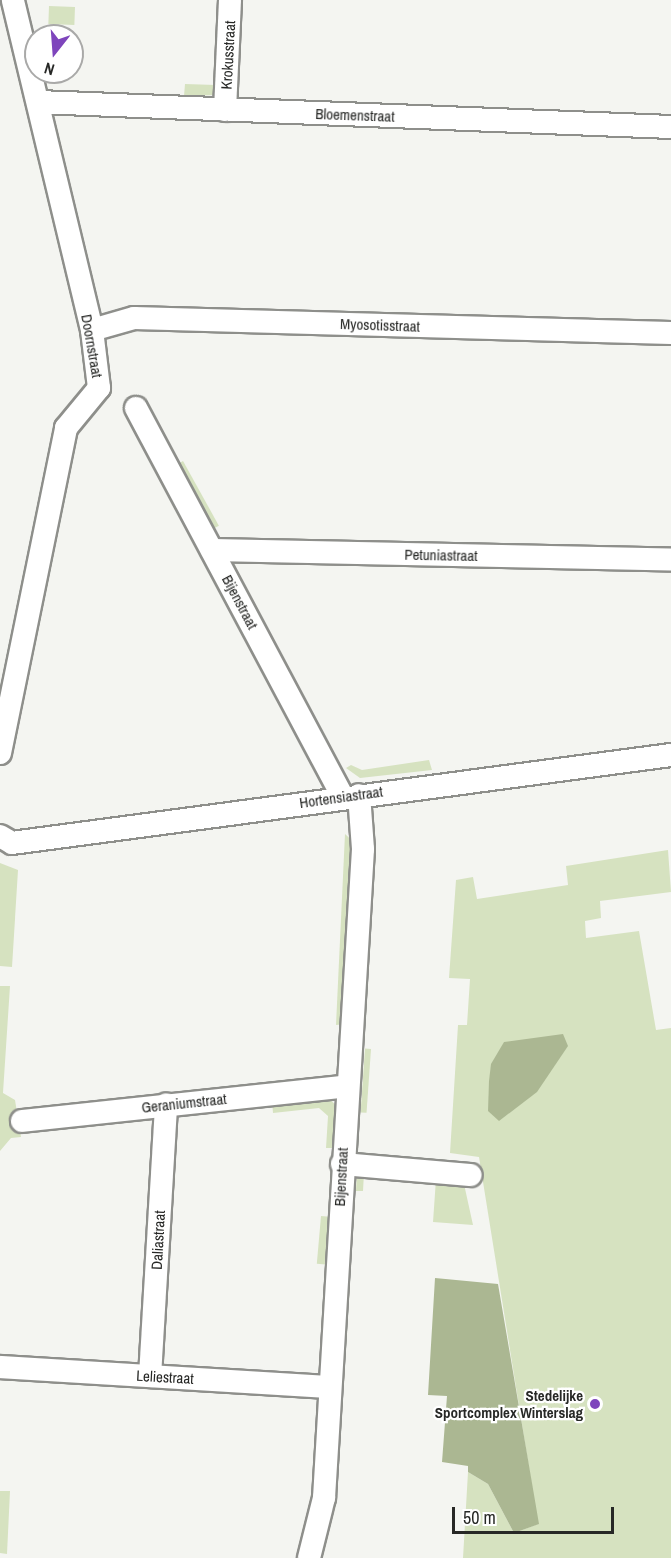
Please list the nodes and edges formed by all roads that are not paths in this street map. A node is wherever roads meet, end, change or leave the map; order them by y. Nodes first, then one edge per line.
1 (13, 0) edge
2 (230, 0) edge
3 (38, 102) junction
4 (225, 110) junction
5 (671, 127) edge
6 (92, 330) junction
7 (671, 333) edge
8 (136, 408) dead end
9 (212, 549) junction
10 (671, 560) edge
11 (0, 753) edge
12 (671, 755) edge
13 (351, 795) junction
14 (6, 839) edge
15 (347, 1086) junction
16 (166, 1104) junction
17 (22, 1121) dead end
18 (342, 1164) junction
19 (471, 1174) dead end
20 (0, 1366) edge
21 (150, 1376) junction
22 (329, 1387) junction
23 (309, 1558) edge

1 - 3 street, Doornstraat
2 - 4 street, Krokusstraat
3 - 4 street, Bloemenstraat
3 - 6 street, Doornstraat
4 - 5 street, Bloemenstraat
6 - 7 street, Myosotisstraat
6 - 11 street, Doornstraat
8 - 9 street, Bijenstraat
9 - 10 street, Petuniastraat
9 - 13 street, Bijenstraat
12 - 13 street, Hortensiastraat
13 - 14 street, Hortensiastraat
13 - 15 street, Bijenstraat
15 - 16 street, Geraniumstraat
15 - 18 street, Bijenstraat
16 - 17 street, Geraniumstraat
16 - 21 street, Daliastraat
18 - 19 street
18 - 22 street, Bijenstraat
20 - 21 street, Leliestraat
21 - 22 street, Leliestraat
22 - 23 street, Bijenstraat

